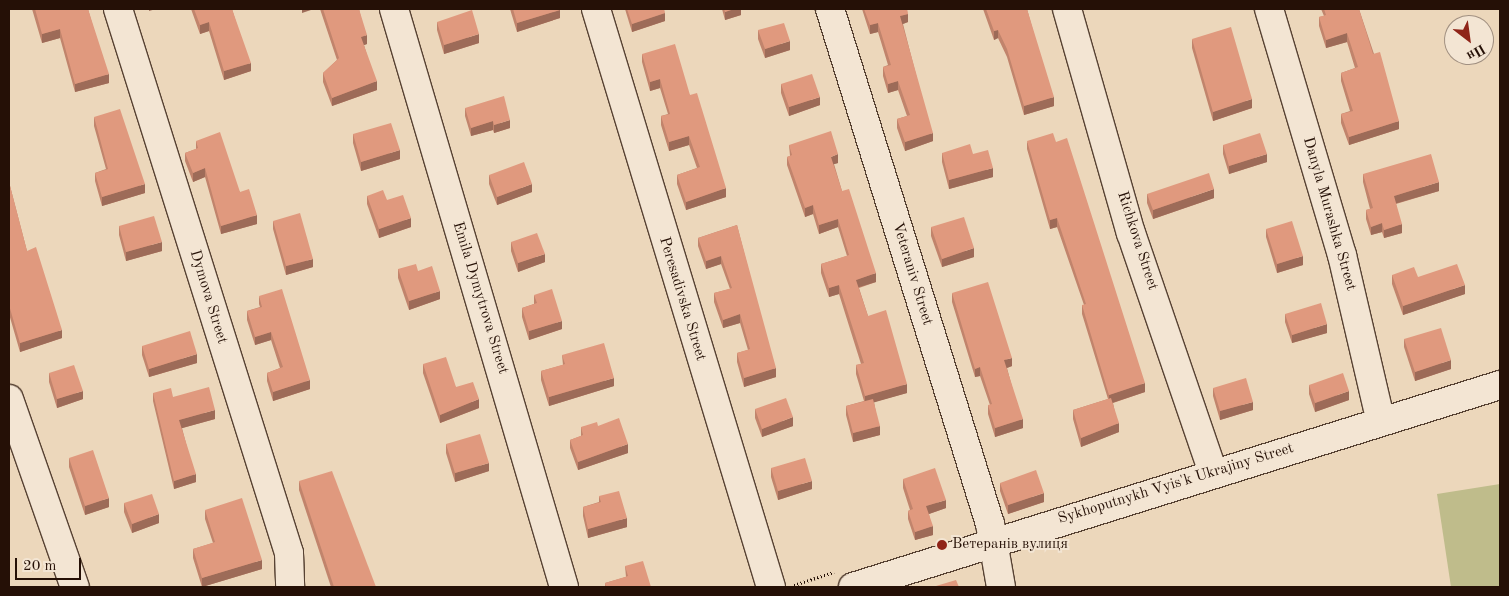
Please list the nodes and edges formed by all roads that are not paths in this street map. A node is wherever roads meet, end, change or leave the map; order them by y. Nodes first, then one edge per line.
1 (118, 9) edge
2 (394, 9) edge
3 (596, 9) edge
4 (830, 9) edge
5 (1068, 9) edge
6 (1269, 9) edge
7 (1500, 385) edge
8 (9, 399) edge
9 (1381, 422) junction
10 (1213, 472) junction
11 (994, 540) junction
12 (74, 587) edge
13 (290, 587) edge
14 (564, 587) edge
15 (771, 587) edge
16 (853, 587) edge
17 (1001, 587) edge

1 - 13 street, Dymova Street
2 - 14 street, Emila Dymytrova Street
3 - 15 street, Peresadivska Street
4 - 11 street, Veteraniv Street
5 - 10 street, Richkova Street
6 - 9 street, Danyla Murashka Street
7 - 9 street, Sykhoputnykh Vyis'k Ukrajiny Street
8 - 12 street
9 - 10 street, Sykhoputnykh Vyis'k Ukrajiny Street
10 - 11 street, Sykhoputnykh Vyis'k Ukrajiny Street
11 - 16 street, Sykhoputnykh Vyis'k Ukrajiny Street
11 - 17 street, Veteraniv Street

